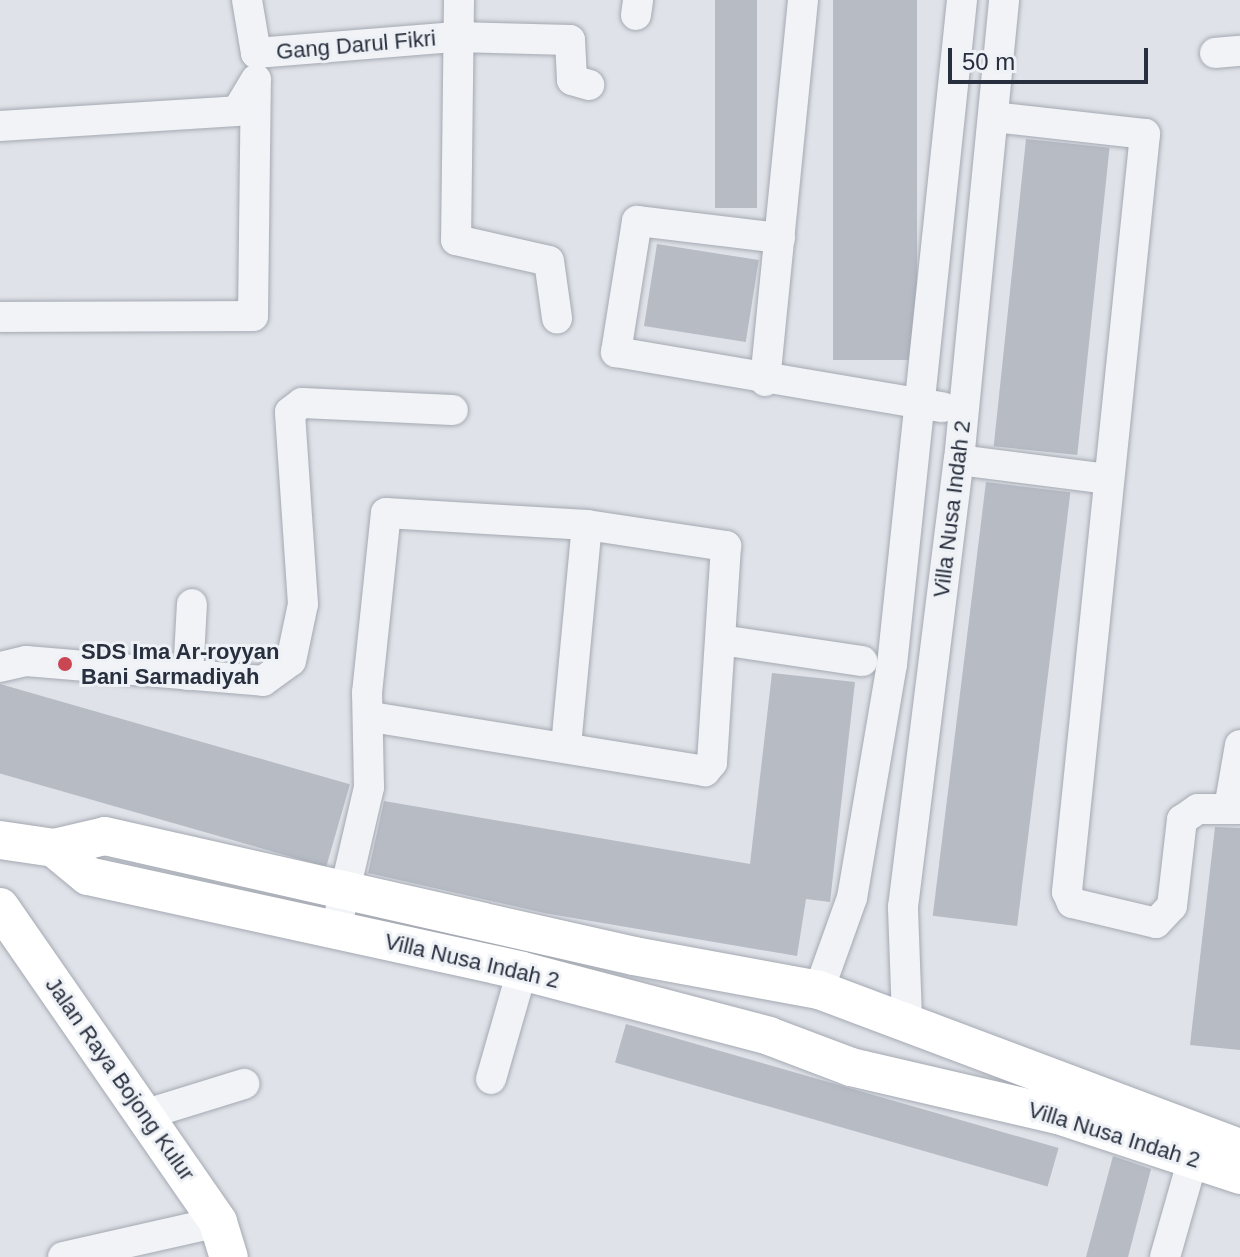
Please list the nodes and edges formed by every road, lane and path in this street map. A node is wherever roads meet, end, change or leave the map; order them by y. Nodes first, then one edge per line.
1 (247, 0) edge
2 (459, 0) edge
3 (803, 0) edge
4 (962, 0) edge
5 (1004, 0) edge
6 (456, 37) junction
7 (256, 53) junction
8 (256, 84) junction
9 (589, 85) dead end
10 (994, 117) junction
11 (0, 126) edge
12 (780, 238) junction
13 (0, 317) edge
14 (557, 318) dead end
15 (765, 381) junction
16 (924, 404) junction
17 (453, 410) dead end
18 (964, 410) junction
19 (959, 460) junction
20 (1108, 479) junction
21 (587, 525) junction
22 (192, 604) dead end
23 (721, 640) junction
24 (862, 661) dead end
25 (0, 667) edge
26 (188, 675) junction
27 (372, 717) junction
28 (1240, 745) edge
29 (566, 746) junction
30 (1234, 809) edge
31 (0, 840) edge
32 (54, 848) junction
33 (282, 877) junction
34 (343, 891) junction
35 (0, 907) edge
36 (271, 916) junction
37 (336, 929) junction
38 (522, 971) junction
39 (806, 988) junction
40 (907, 1018) junction
41 (769, 1036) junction
42 (894, 1076) junction
43 (491, 1079) dead end
44 (244, 1084) dead end
45 (147, 1114) junction
46 (1240, 1148) edge
47 (1193, 1159) junction
48 (1240, 1175) edge
49 (223, 1239) edge
50 (63, 1257) edge
51 (1165, 1257) edge

1 - 7 street, Gang Darul Fikri
2 - 6 street
3 - 12 street
4 - 16 street, Villa Nusa Indah 2
5 - 10 street, Villa Nusa Indah 2
6 - 7 street, Gang Darul Fikri
6 - 9 street, Gang Darul Fikri
6 - 14 street
7 - 8 street, Gang Darul Fikri
8 - 11 street, Gang Darul Fikri
8 - 13 street
10 - 18 street, Villa Nusa Indah 2
10 - 20 street
12 - 15 street
12 - 15 street
15 - 16 street
16 - 18 street
16 - 39 street, Villa Nusa Indah 2
17 - 26 street
18 - 19 street, Villa Nusa Indah 2
19 - 20 street
19 - 40 street, Villa Nusa Indah 2
20 - 30 street
21 - 23 street
21 - 27 street
21 - 29 street
22 - 26 street
23 - 24 street
23 - 29 street
25 - 26 street
27 - 29 street
27 - 34 street
28 - 30 street
31 - 32 main road, Villa Nusa Indah 2
32 - 33 main road, Villa Nusa Indah 2
32 - 36 main road, Villa Nusa Indah 2
33 - 34 main road, Villa Nusa Indah 2
33 - 36 main road
34 - 37 street
34 - 39 main road, Villa Nusa Indah 2
35 - 45 main road, Jalan Raya Bojong Kulur
36 - 37 main road, Villa Nusa Indah 2
37 - 38 main road, Villa Nusa Indah 2
38 - 41 main road, Villa Nusa Indah 2
38 - 43 street
39 - 40 main road, Villa Nusa Indah 2
39 - 41 main road
40 - 42 main road, Villa Nusa Indah 2
40 - 46 main road, Villa Nusa Indah 2
41 - 42 main road, Villa Nusa Indah 2
42 - 47 main road, Villa Nusa Indah 2
44 - 45 street
45 - 49 main road, Jalan Raya Bojong Kulur
47 - 48 main road, Villa Nusa Indah 2
47 - 51 street
49 - 50 street

